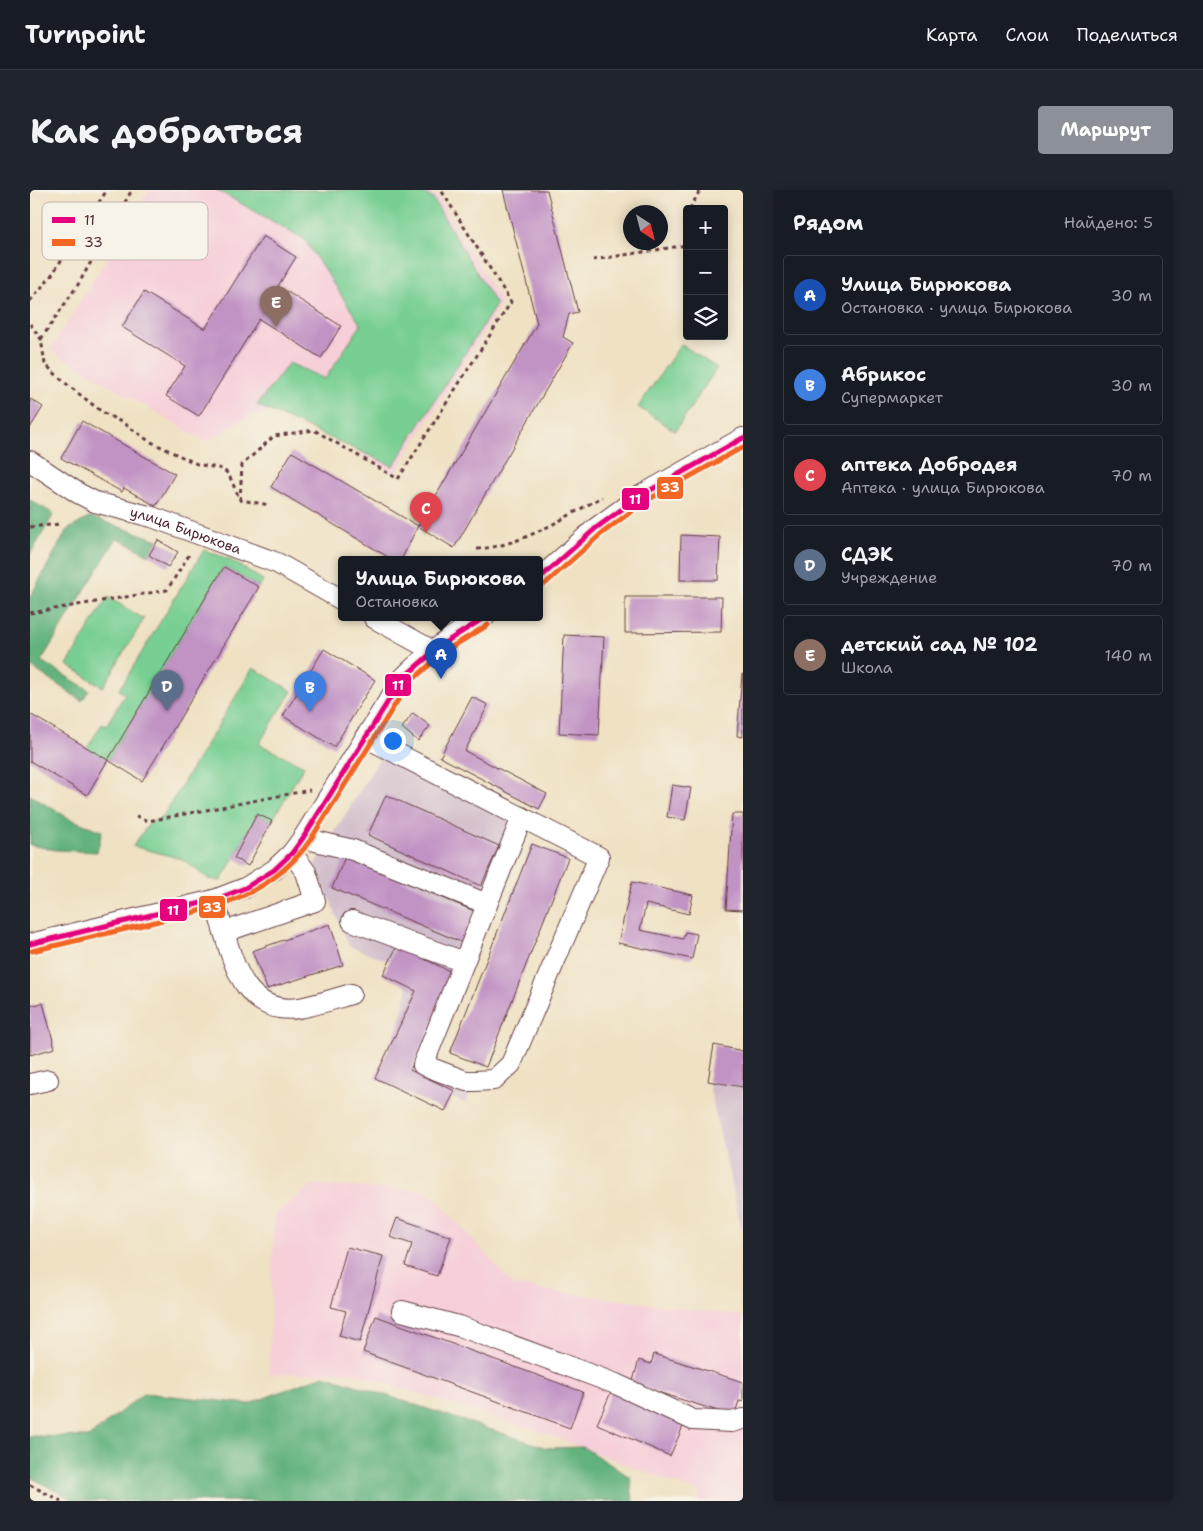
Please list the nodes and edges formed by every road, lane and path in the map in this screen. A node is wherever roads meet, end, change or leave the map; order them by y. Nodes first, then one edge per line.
1 (107, 190) edge
2 (132, 190) edge
3 (441, 190) edge
4 (700, 190) edge
5 (99, 202) edge
6 (125, 202) edge
7 (692, 205) edge
8 (683, 246) edge
9 (61, 260) edge
10 (92, 260) edge
11 (592, 260) dead end
12 (30, 301) edge
13 (30, 324) edge
14 (40, 339) junction
15 (743, 438) edge
16 (30, 461) edge
17 (611, 492) dead end
18 (240, 500) junction
19 (270, 505) dead end
20 (61, 524) dead end
21 (30, 527) edge
22 (195, 545) dead end
23 (477, 549) dead end
24 (543, 575) edge
25 (338, 598) edge
26 (30, 613) edge
27 (379, 621) edge
28 (478, 621) edge
29 (433, 651) junction
30 (365, 737) junction
31 (335, 785) junction
32 (136, 816) dead end
33 (522, 817) junction
34 (297, 846) junction
35 (214, 900) junction
36 (487, 904) junction
37 (352, 921) dead end
38 (224, 932) junction
39 (30, 944) edge
40 (464, 962) junction
41 (351, 994) dead end
42 (402, 1311) dead end
43 (743, 1419) edge
44 (30, 1485) edge
45 (61, 1501) edge

1 - 5 path
2 - 6 path
3 - 18 path
4 - 7 path
8 - 11 path
9 - 12 path
10 - 14 path
13 - 14 path
14 - 18 path
15 - 24 street
16 - 25 street, улица Бирюкова
17 - 23 path
18 - 19 path
20 - 21 path
22 - 26 path
27 - 29 street
28 - 29 street
29 - 30 street
30 - 31 street
30 - 33 street
31 - 32 path
31 - 34 street
33 - 36 street
33 - 40 street
34 - 35 street
34 - 36 street
34 - 38 street
35 - 38 street
35 - 39 street
36 - 40 street
37 - 40 street
38 - 41 street
42 - 43 street
44 - 45 path

